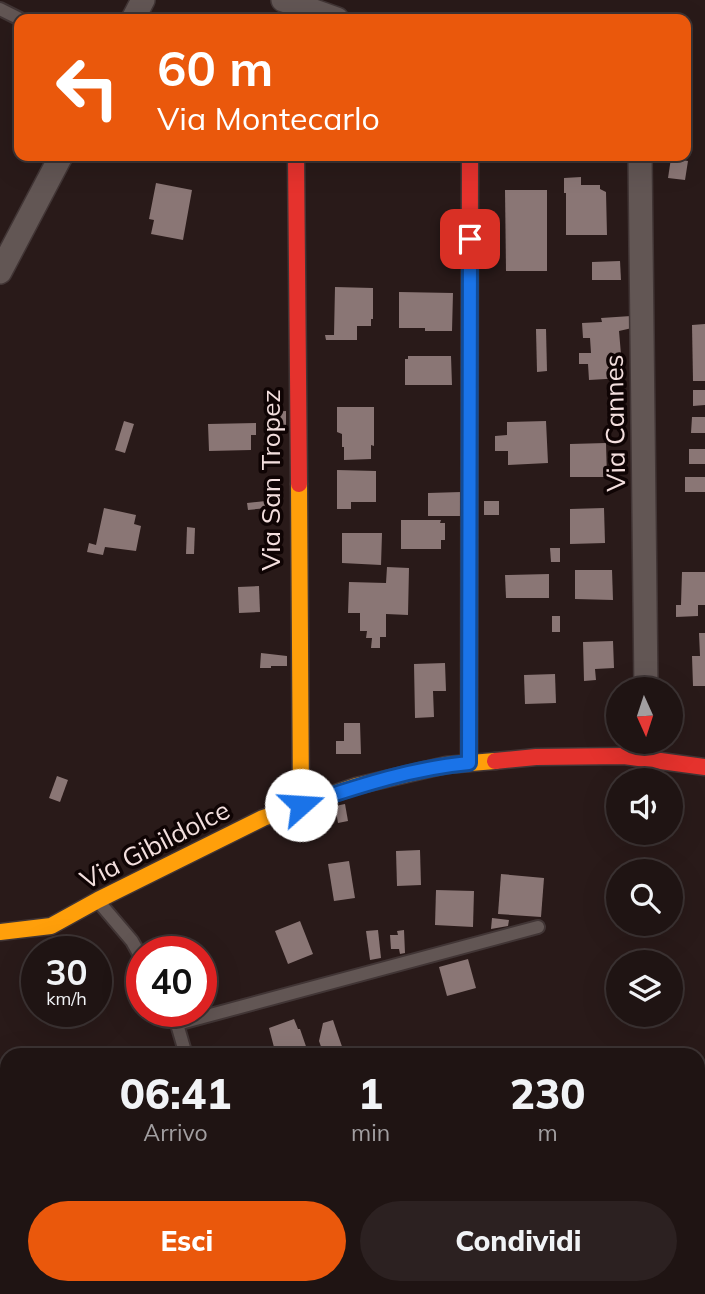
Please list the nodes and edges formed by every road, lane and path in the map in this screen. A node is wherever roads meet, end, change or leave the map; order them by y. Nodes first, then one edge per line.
1 (291, 8) edge
2 (316, 14) edge
3 (58, 161) edge
4 (296, 161) edge
5 (470, 161) edge
6 (640, 161) edge
7 (0, 272) edge
8 (646, 677) edge
9 (633, 754) edge
10 (658, 754) edge
11 (469, 763) junction
12 (705, 767) edge
13 (301, 805) junction
14 (98, 900) junction
15 (538, 927) dead end
16 (0, 932) edge
17 (128, 936) edge
18 (217, 1013) edge
19 (178, 1027) edge
20 (184, 1048) edge

1 - 2 street
3 - 7 street
4 - 13 street, Via San Tropez
5 - 11 street
6 - 8 street, Via Cannes
9 - 11 street, Via Gibildolce
10 - 12 street, Via Gibildolce
11 - 13 street, Via Gibildolce
13 - 14 street, Via Gibildolce
14 - 16 street, Via Gibildolce
14 - 17 lane
15 - 18 lane
19 - 20 lane

